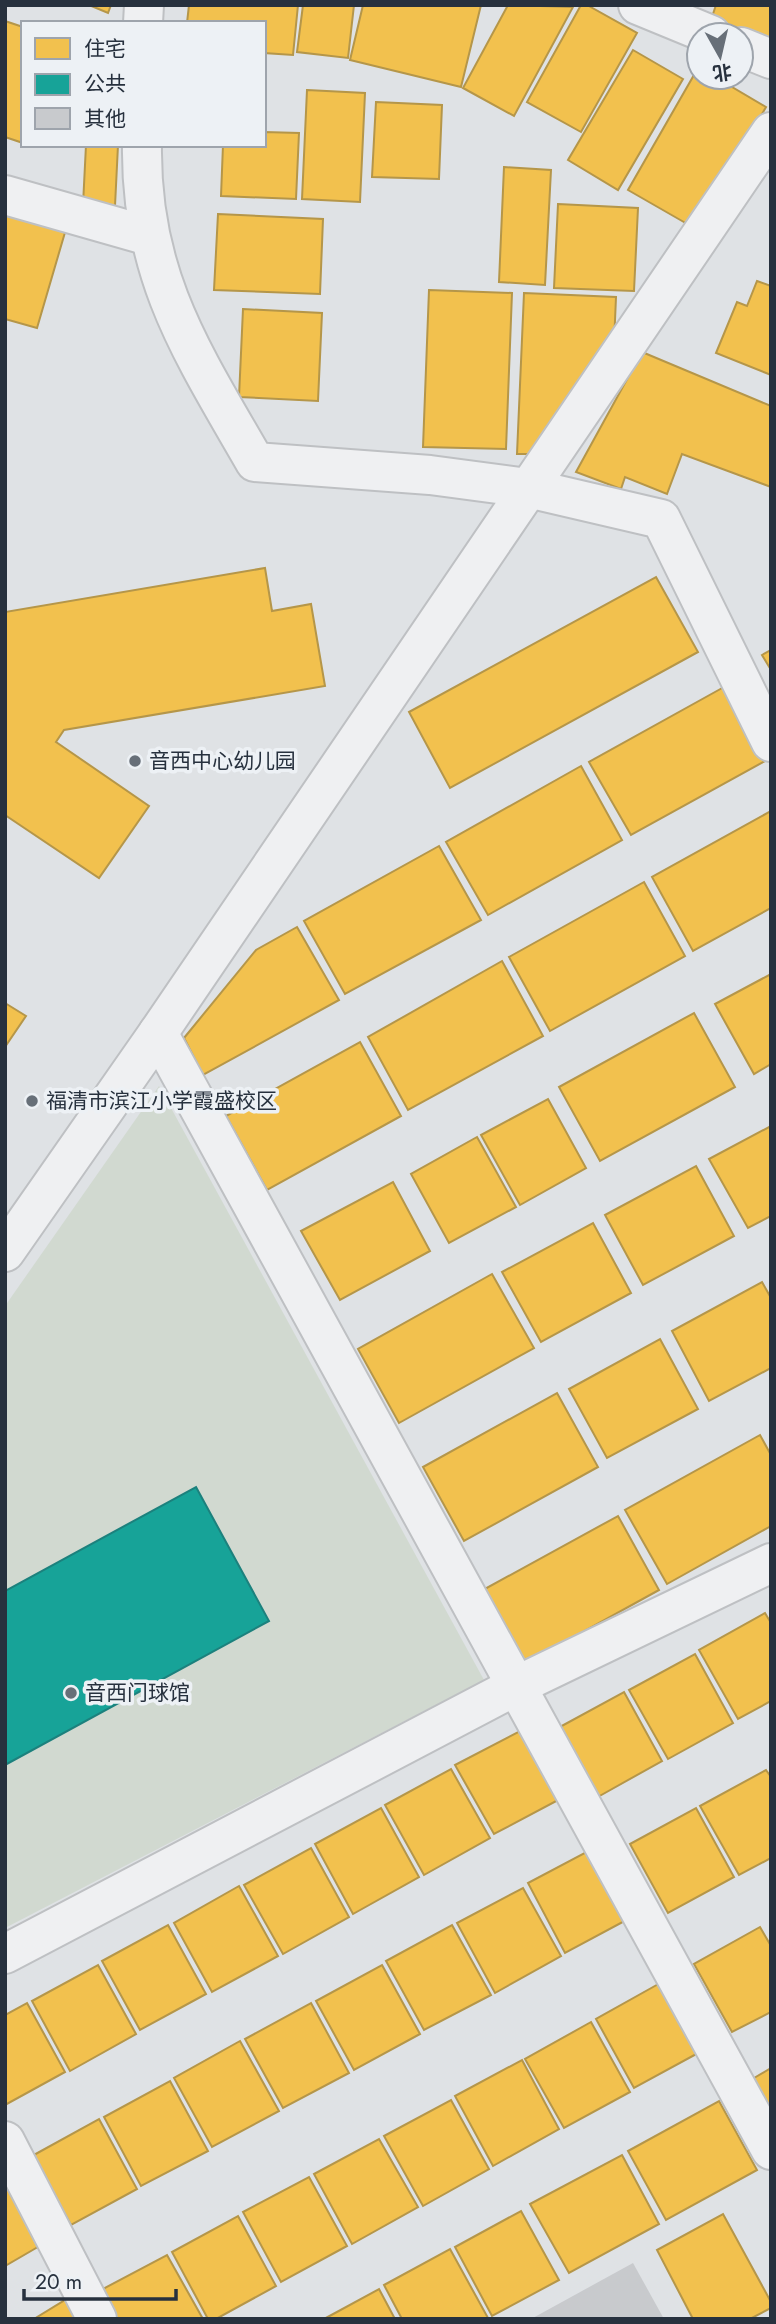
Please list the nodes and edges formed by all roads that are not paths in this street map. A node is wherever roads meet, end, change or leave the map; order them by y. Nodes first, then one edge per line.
1 (638, 5) edge
2 (685, 24) edge
3 (771, 132) edge
4 (142, 147) edge
5 (5, 195) edge
6 (149, 236) junction
7 (528, 488) junction
8 (771, 742) edge
9 (158, 1034) junction
10 (5, 1252) edge
11 (771, 1563) edge
12 (516, 1686) junction
13 (5, 1954) edge
14 (5, 2141) edge
15 (771, 2150) edge
16 (97, 2319) edge

1 - 2 street
3 - 7 street
4 - 6 street
5 - 6 street
6 - 7 street
7 - 8 street
7 - 9 street
9 - 10 street
9 - 12 street
11 - 12 street
12 - 13 street
12 - 15 street
14 - 16 street

